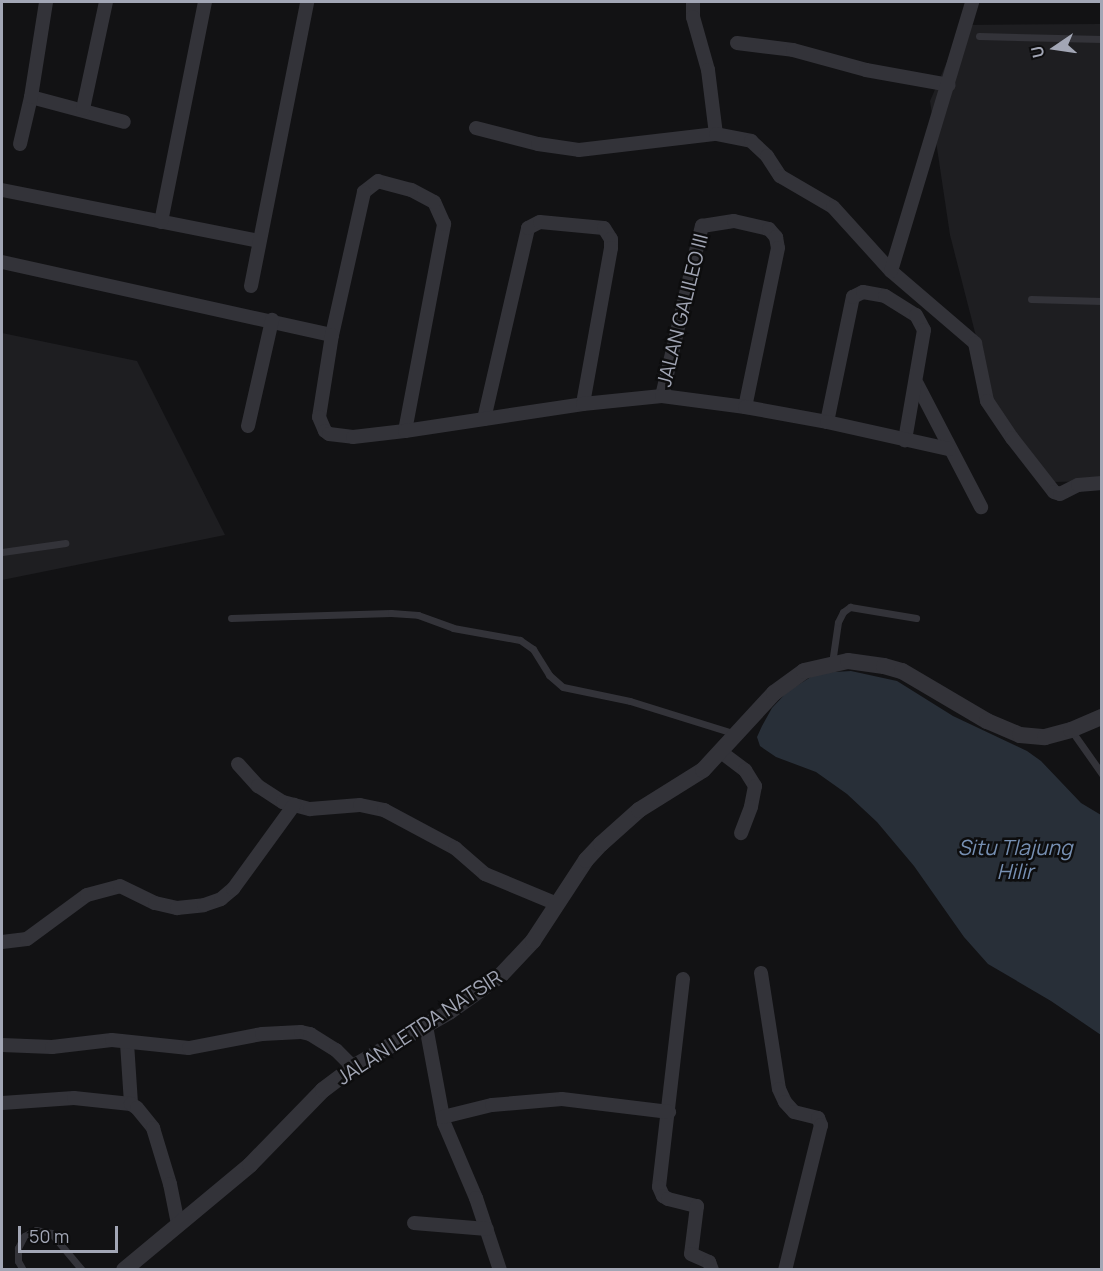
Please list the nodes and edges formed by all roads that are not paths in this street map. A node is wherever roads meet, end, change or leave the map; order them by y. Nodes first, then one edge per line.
1 (46, 2) edge
2 (106, 2) edge
3 (200, 2) edge
4 (307, 2) edge
5 (693, 2) edge
6 (972, 2) edge
7 (979, 36) dead end
8 (1101, 39) edge
9 (737, 43) dead end
10 (949, 86) junction
11 (31, 97) junction
12 (83, 109) junction
13 (124, 122) dead end
14 (476, 128) dead end
15 (716, 134) junction
16 (20, 144) dead end
17 (2, 190) edge
18 (161, 222) junction
19 (259, 241) junction
20 (2, 262) edge
21 (891, 271) junction
22 (250, 286) dead end
23 (1032, 299) dead end
24 (1101, 301) edge
25 (272, 320) junction
26 (332, 335) junction
27 (917, 384) junction
28 (662, 396) junction
29 (583, 404) junction
30 (745, 407) junction
31 (484, 419) junction
32 (827, 422) junction
33 (249, 426) dead end
34 (405, 431) junction
35 (905, 440) junction
36 (949, 449) junction
37 (1101, 483) edge
38 (981, 507) dead end
39 (65, 543) dead end
40 (2, 552) edge
41 (231, 618) dead end
42 (916, 618) dead end
43 (832, 663) junction
44 (1101, 717) edge
45 (1071, 730) junction
46 (736, 734) junction
47 (721, 752) junction
48 (238, 764) dead end
49 (1101, 774) edge
50 (294, 805) junction
51 (741, 833) dead end
52 (557, 904) junction
53 (2, 942) edge
54 (761, 973) dead end
55 (683, 980) dead end
56 (426, 1026) junction
57 (128, 1043) junction
58 (2, 1045) edge
59 (353, 1067) junction
60 (2, 1103) edge
61 (131, 1104) junction
62 (669, 1112) junction
63 (443, 1117) junction
64 (414, 1223) dead end
65 (178, 1224) junction
66 (487, 1228) junction
67 (23, 1269) edge
68 (82, 1269) edge
69 (125, 1269) edge
70 (500, 1269) edge
71 (712, 1269) edge
72 (785, 1269) edge

1 - 11 street
2 - 12 street
3 - 18 street
4 - 19 street
5 - 15 street
6 - 10 street
7 - 8 lane
9 - 10 street
10 - 21 street
11 - 12 street
11 - 16 street
12 - 13 street
14 - 15 street
15 - 21 street
17 - 18 street
18 - 19 street
19 - 22 street
20 - 25 street
21 - 37 street
23 - 24 lane
25 - 26 street
25 - 33 street
26 - 34 street
26 - 34 street
27 - 32 street
27 - 35 street
27 - 36 street
28 - 29 street
28 - 30 street
28 - 30 street, JALAN GALILEO III
29 - 31 street
29 - 31 street
30 - 32 street
31 - 34 street
32 - 35 street
35 - 36 street
36 - 38 street
39 - 40 lane
41 - 46 lane
42 - 43 lane
43 - 45 street, JALAN LETDA NATSIR
43 - 46 street, JALAN LETDA NATSIR
44 - 45 street, JALAN LETDA NATSIR
45 - 49 lane
46 - 47 street, JALAN LETDA NATSIR
47 - 51 street
47 - 52 street, JALAN LETDA NATSIR
48 - 50 street
50 - 52 street
50 - 53 street
52 - 56 street, JALAN LETDA NATSIR
54 - 72 street
55 - 62 street
56 - 59 street, JALAN LETDA NATSIR
56 - 63 street
57 - 58 street
57 - 59 street
57 - 61 street
59 - 65 street, JALAN LETDA NATSIR
60 - 61 street
61 - 65 street
62 - 63 street
62 - 71 street
63 - 66 street
64 - 66 street
65 - 69 street, JALAN LETDA NATSIR
66 - 70 street
67 - 68 lane

